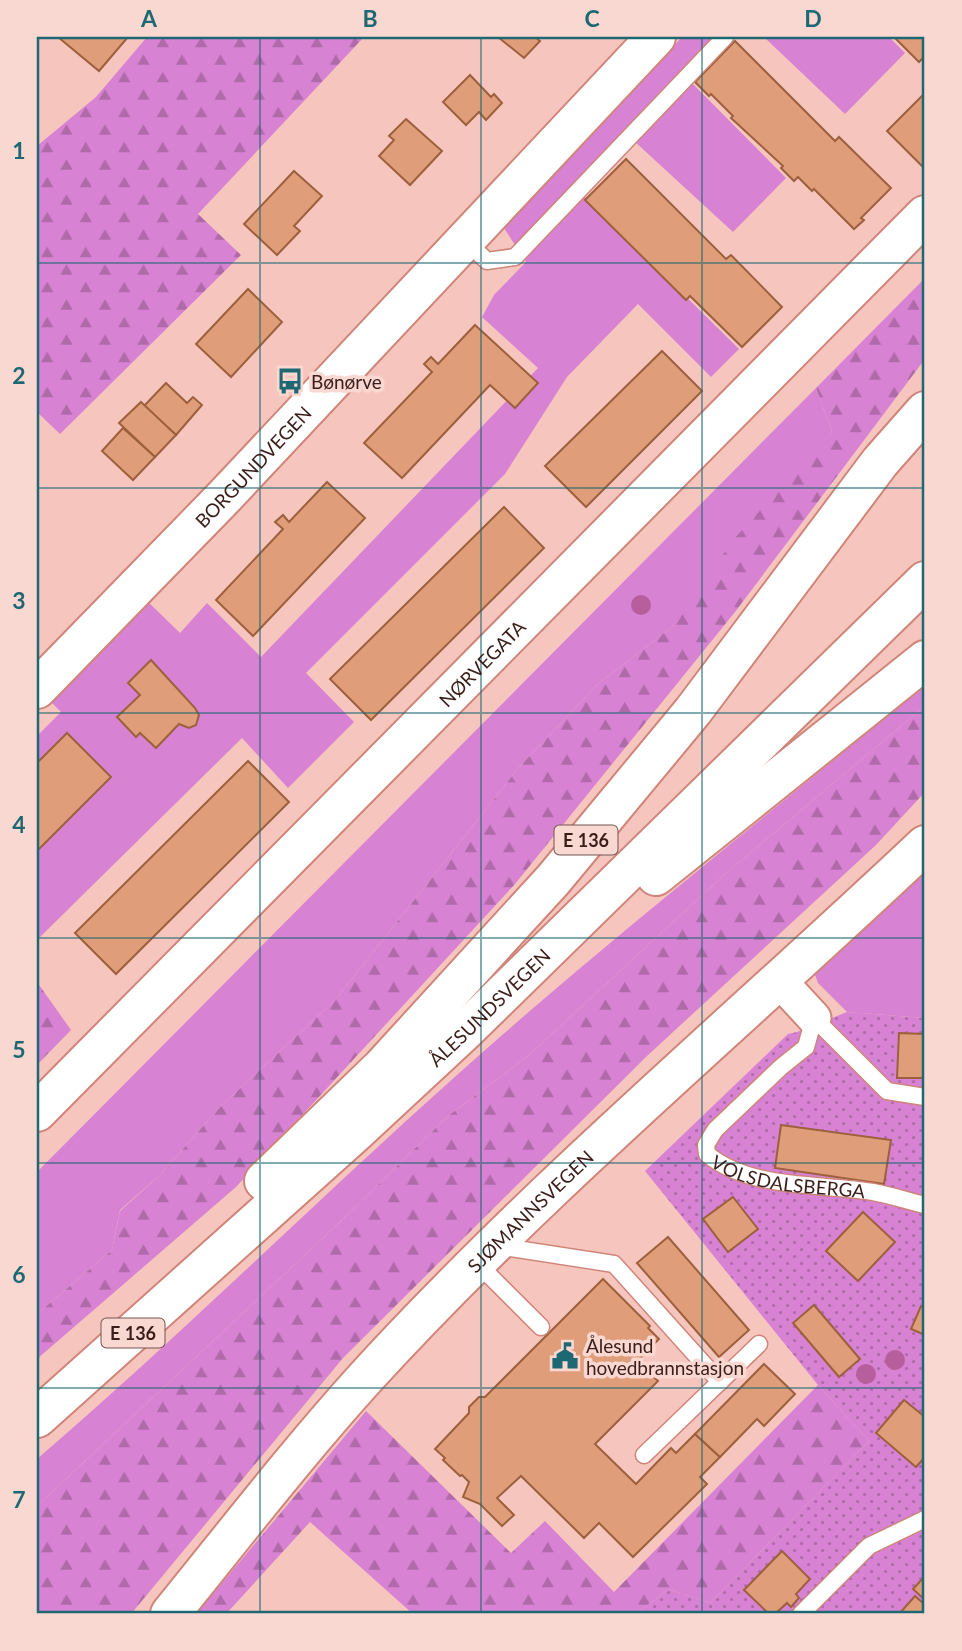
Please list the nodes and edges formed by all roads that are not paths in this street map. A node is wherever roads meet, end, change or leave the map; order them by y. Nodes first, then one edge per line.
1 (656, 37) edge
2 (725, 37) edge
3 (925, 215) edge
4 (466, 240) junction
5 (925, 411) edge
6 (925, 581) edge
7 (925, 660) edge
8 (37, 689) edge
9 (925, 845) edge
10 (569, 931) junction
11 (778, 979) junction
12 (814, 1018) junction
13 (925, 1097) edge
14 (37, 1112) edge
15 (925, 1205) edge
16 (229, 1247) junction
17 (486, 1254) junction
18 (541, 1327) dead end
19 (760, 1344) dead end
20 (720, 1382) junction
21 (37, 1418) edge
22 (644, 1455) dead end
23 (925, 1519) edge
24 (170, 1614) edge
25 (801, 1614) edge

1 - 4 main road, BORGUNDVEGEN
2 - 4 lane
3 - 14 main road, NØRVEGATA
4 - 8 main road, BORGUNDVEGEN
5 - 16 main road, E 136
6 - 10 main road, ÅLESUNDSVEGEN / E 136
7 - 10 main road, E 136
9 - 11 main road, SJØMANNSVEGEN
10 - 16 main road, ÅLESUNDSVEGEN / E 136
11 - 12 street
11 - 17 main road, SJØMANNSVEGEN
12 - 13 lane
12 - 15 lane, VOLSDALSBERGA
16 - 21 main road, ÅLESUNDSVEGEN / E 136
17 - 18 lane
17 - 20 lane
17 - 24 main road, SJØMANNSVEGEN
19 - 20 lane
20 - 22 lane
23 - 25 lane

